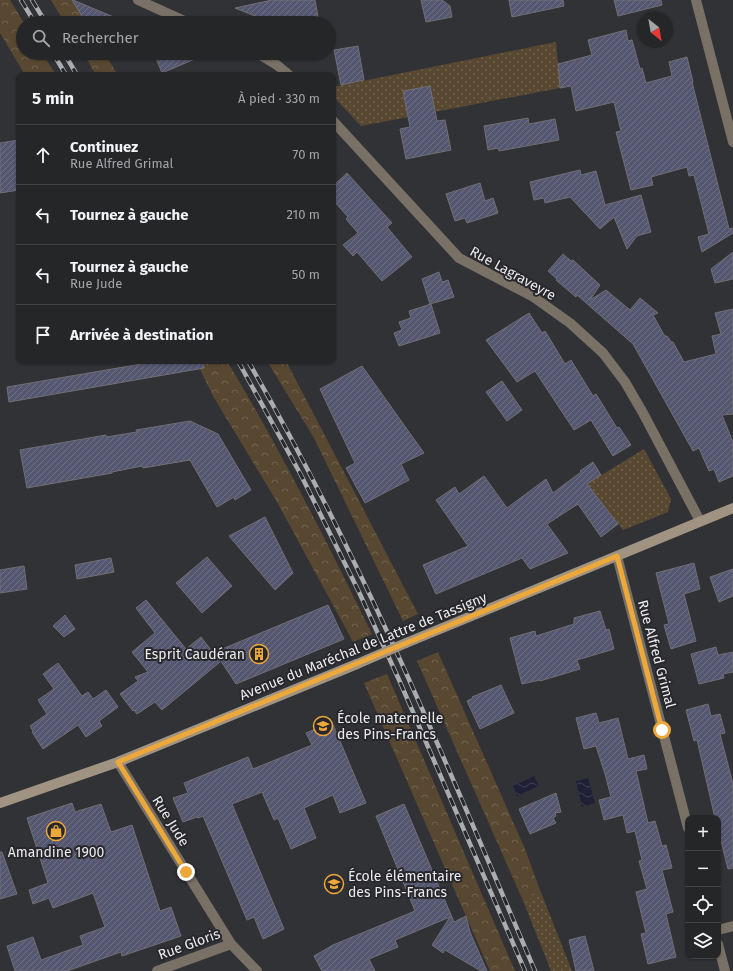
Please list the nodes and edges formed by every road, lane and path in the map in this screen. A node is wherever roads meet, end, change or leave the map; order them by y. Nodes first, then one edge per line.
1 (138, 0) edge
2 (696, 0) edge
3 (173, 16) edge
4 (269, 60) edge
5 (285, 72) edge
6 (336, 124) edge
7 (733, 142) edge
8 (733, 508) edge
9 (700, 521) junction
10 (617, 556) junction
11 (118, 762) junction
12 (0, 803) edge
13 (685, 817) edge
14 (733, 926) edge
15 (721, 929) edge
16 (231, 944) junction
17 (721, 956) edge
18 (157, 971) edge
19 (256, 971) edge
20 (725, 971) edge

1 - 3 street
2 - 7 street
4 - 5 street
6 - 9 street, Rue Lagraveyre
8 - 9 main road, Avenue du Maréchal de Lattre de Tassigny
9 - 10 main road, Avenue du Maréchal de Lattre de Tassigny
10 - 11 main road, Avenue du Maréchal de Lattre de Tassigny, bridge
10 - 13 street, Rue Alfred Grimal
11 - 12 main road, Avenue du Maréchal de Lattre de Tassigny
11 - 16 street, Rue Jude
14 - 15 street
16 - 18 street, Rue Gloris
16 - 19 street, Rue Jude
17 - 20 street

